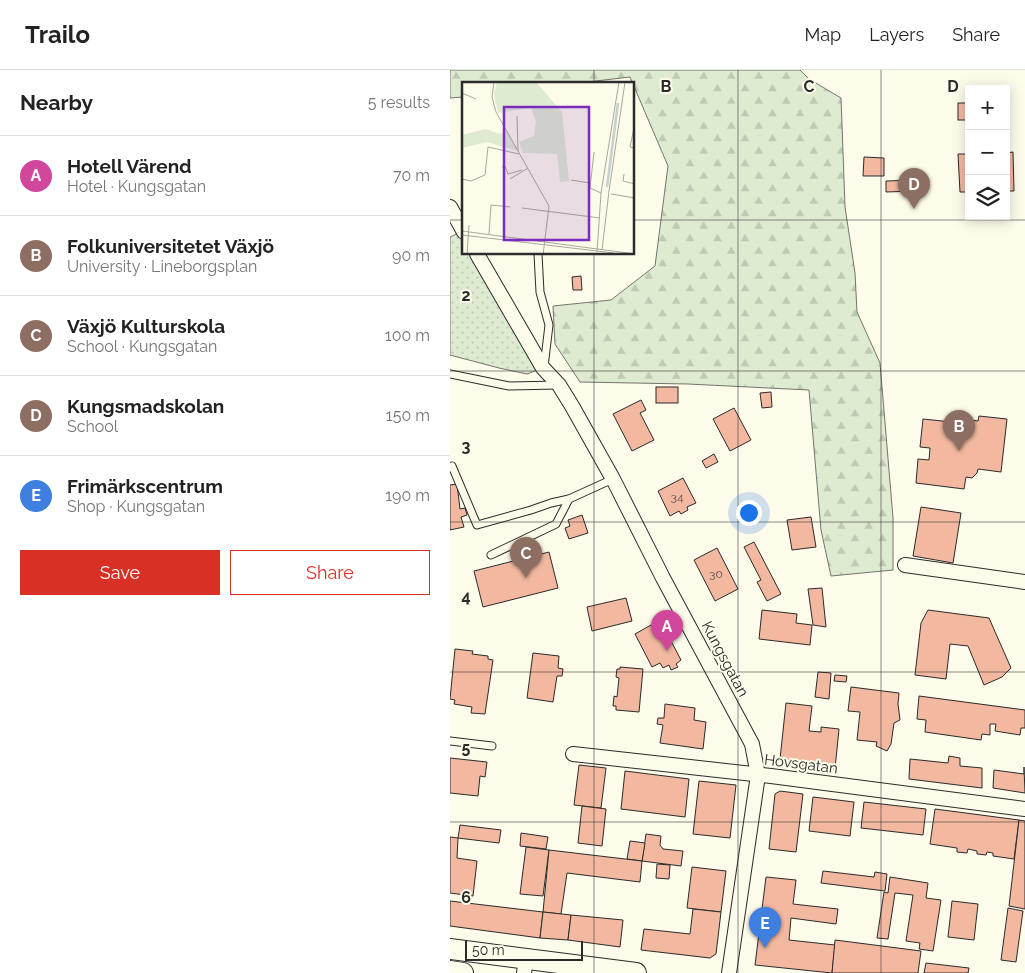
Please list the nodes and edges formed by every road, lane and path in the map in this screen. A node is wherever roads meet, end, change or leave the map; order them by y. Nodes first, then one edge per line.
1 (450, 207) edge
2 (462, 228) edge
3 (478, 255) edge
4 (538, 255) edge
5 (544, 368) junction
6 (450, 374) edge
7 (559, 385) junction
8 (450, 467) edge
9 (613, 479) junction
10 (569, 499) junction
11 (491, 555) dead end
12 (905, 565) dead end
13 (1025, 582) edge
14 (450, 741) edge
15 (492, 746) dead end
16 (573, 754) dead end
17 (758, 775) junction
18 (1025, 809) edge
19 (450, 949) edge
20 (525, 966) edge
21 (450, 971) edge
22 (463, 973) edge
23 (636, 973) edge
24 (729, 973) edge

1 - 2 street
3 - 5 street, Kungsgatan
4 - 5 lane
5 - 7 street, Kungsgatan
6 - 7 lane
7 - 9 street, Kungsgatan
8 - 10 lane
9 - 10 lane
9 - 17 street, Kungsgatan
10 - 11 lane
12 - 13 street
14 - 15 lane
16 - 17 street, Hovsgatan
17 - 18 street, Hovsgatan
17 - 24 street, Kungsgatan
19 - 20 main road
20 - 23 main road
21 - 22 main road

